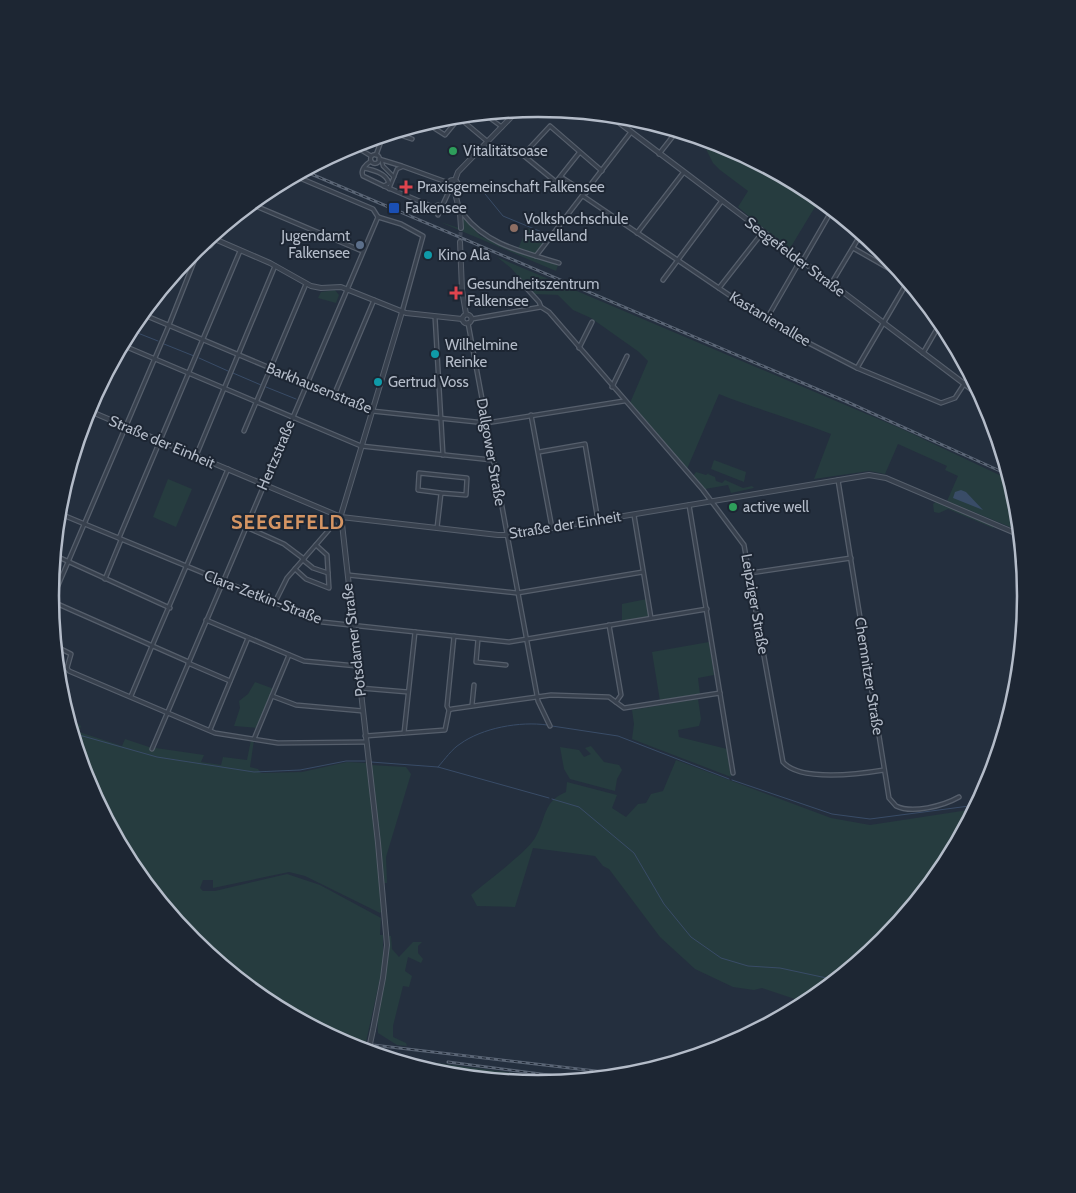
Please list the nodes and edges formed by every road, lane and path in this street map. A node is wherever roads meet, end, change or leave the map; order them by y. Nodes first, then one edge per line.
1 (511, 118) edge
2 (492, 119) edge
3 (465, 123) edge
4 (620, 124) edge
5 (452, 125) edge
6 (502, 127) junction
7 (435, 128) edge
8 (631, 132) junction
9 (405, 137) edge
10 (673, 137) edge
11 (412, 139) dead end
12 (488, 142) junction
13 (380, 145) edge
14 (363, 151) edge
15 (579, 154) junction
16 (659, 154) junction
17 (376, 155) junction
18 (371, 156) junction
19 (380, 161) junction
20 (373, 162) junction
21 (402, 167) dead end
22 (364, 168) junction
23 (602, 171) junction
24 (379, 172) junction
25 (683, 172) junction
26 (394, 177) junction
27 (561, 177) junction
28 (302, 179) edge
29 (455, 180) junction
30 (448, 183) junction
31 (384, 186) junction
32 (389, 189) junction
33 (452, 189) junction
34 (584, 195) junction
35 (721, 202) junction
36 (438, 205) dead end
37 (259, 207) edge
38 (431, 208) junction
39 (427, 212) dead end
40 (438, 215) dead end
41 (464, 215) dead end
42 (829, 215) edge
43 (378, 217) junction
44 (461, 228) tunnel mouth
45 (637, 233) junction
46 (762, 233) junction
47 (218, 240) edge
48 (858, 240) edge
49 (460, 242) tunnel mouth
50 (853, 248) junction
51 (240, 251) junction
52 (362, 251) junction
53 (536, 256) junction
54 (678, 260) junction
55 (801, 262) junction
56 (559, 263) dead end
57 (275, 266) junction
58 (884, 266) edge
59 (190, 268) edge
60 (520, 280) dead end
61 (663, 280) dead end
62 (306, 284) junction
63 (831, 285) junction
64 (719, 288) junction
65 (904, 288) edge
66 (347, 289) junction
67 (374, 300) junction
68 (541, 307) junction
69 (402, 312) junction
70 (466, 314) junction
71 (149, 317) edge
72 (435, 317) junction
73 (472, 318) junction
74 (462, 319) junction
75 (766, 320) junction
76 (592, 322) dead end
77 (468, 323) junction
78 (883, 323) junction
79 (169, 325) junction
80 (936, 330) edge
81 (203, 340) junction
82 (129, 348) edge
83 (579, 348) junction
84 (238, 354) junction
85 (923, 354) junction
86 (627, 356) dead end
87 (154, 359) junction
88 (270, 368) junction
89 (857, 368) junction
90 (189, 374) junction
91 (306, 383) junction
92 (965, 384) junction
93 (612, 387) junction
94 (969, 387) edge
95 (223, 388) junction
96 (334, 395) junction
97 (624, 401) junction
98 (256, 402) junction
99 (372, 411) junction
100 (95, 413) edge
101 (532, 415) junction
102 (292, 418) junction
103 (441, 418) junction
104 (486, 422) junction
105 (126, 426) junction
106 (244, 431) dead end
107 (160, 441) junction
108 (360, 446) junction
109 (539, 452) junction
110 (443, 455) junction
111 (196, 456) junction
112 (492, 460) junction
113 (228, 469) junction
114 (838, 479) junction
115 (264, 484) junction
116 (441, 493) junction
117 (710, 501) junction
118 (689, 505) junction
119 (634, 515) junction
120 (66, 516) edge
121 (341, 517) junction
122 (598, 521) junction
123 (84, 524) junction
124 (334, 524) dead end
125 (246, 528) junction
126 (437, 528) junction
127 (552, 528) junction
128 (1013, 532) edge
129 (506, 535) junction
130 (120, 539) junction
131 (316, 545) junction
132 (61, 558) edge
133 (851, 558) junction
134 (304, 559) junction
135 (68, 561) junction
136 (187, 567) junction
137 (295, 570) junction
138 (643, 572) junction
139 (328, 573) junction
140 (750, 573) junction
141 (347, 575) junction
142 (105, 579) junction
143 (59, 581) edge
144 (222, 582) junction
145 (517, 593) junction
146 (274, 604) junction
147 (59, 605) edge
148 (170, 608) junction
149 (706, 609) junction
150 (651, 618) junction
151 (206, 620) junction
152 (353, 625) junction
153 (609, 625) junction
154 (415, 632) junction
155 (454, 636) junction
156 (248, 638) junction
157 (478, 639) junction
158 (526, 640) junction
159 (152, 646) junction
160 (62, 650) edge
161 (288, 655) junction
162 (188, 662) junction
163 (506, 665) dead end
164 (358, 666) junction
165 (67, 668) joint
166 (230, 680) junction
167 (474, 685) dead end
168 (360, 688) junction
169 (408, 692) junction
170 (720, 693) junction
171 (536, 695) junction
172 (131, 696) junction
173 (272, 696) junction
174 (616, 702) junction
175 (472, 706) junction
176 (449, 710) junction
177 (362, 711) junction
178 (168, 712) junction
179 (550, 726) dead end
180 (210, 730) junction
181 (404, 734) junction
182 (365, 736) junction
183 (254, 739) junction
184 (366, 742) junction
185 (152, 749) dead end
186 (884, 770) junction
187 (734, 773) dead end
188 (959, 797) dead end
189 (370, 1045) edge

1 - 6 street
2 - 6 street
3 - 12 street
4 - 8 street, Seegefelder Straße
5 - 7 street
6 - 12 street
8 - 16 street, Seegefelder Straße
8 - 23 street
9 - 11 street
10 - 16 street
12 - 29 street
13 - 17 street
14 - 18 street
15 - 23 street
15 - 27 street
15 - 27 street, Kastanienallee
16 - 25 street, Seegefelder Straße
17 - 18 street
17 - 19 street
18 - 20 street
19 - 20 street
19 - 26 street
19 - 30 street
20 - 22 street
20 - 24 street
21 - 26 street
22 - 24 street
22 - 31 street
23 - 34 street
24 - 31 street
25 - 35 street, Seegefelder Straße
25 - 45 street
26 - 32 street
27 - 34 street, Kastanienallee
28 - 43 street
29 - 30 street
29 - 33 street
30 - 33 street
31 - 32 street
32 - 38 street
33 - 40 street
33 - 44 street
34 - 45 street, Kastanienallee
34 - 53 street
35 - 46 street, Seegefelder Straße
35 - 54 street
36 - 38 street
37 - 52 street
38 - 39 street
41 - 53 street
42 - 55 street
43 - 52 street, Hertzstraße
43 - 69 street, Potsdamer Straße
45 - 54 street, Kastanienallee
46 - 55 street, Seegefelder Straße
46 - 64 street
47 - 51 street
48 - 50 street
49 - 70 street
50 - 58 street
50 - 63 street
51 - 57 street
51 - 81 street
52 - 66 street, Hertzstraße
53 - 56 street
54 - 61 street
54 - 64 street, Kastanienallee
55 - 63 street, Seegefelder Straße
55 - 75 street
57 - 62 street
57 - 84 street
59 - 79 street
60 - 68 street, Leipziger Straße
62 - 66 street
62 - 88 street
63 - 78 street, Seegefelder Straße
64 - 75 street, Kastanienallee
65 - 78 street
66 - 67 street
66 - 91 street, Hertzstraße
67 - 69 street
67 - 96 street
68 - 73 street
68 - 83 street, Leipziger Straße
69 - 72 street
69 - 99 street, Potsdamer Straße
70 - 73 street
70 - 74 street
71 - 79 street, Barkhausenstraße
72 - 74 street
72 - 103 street
73 - 77 street
74 - 77 street
75 - 89 street, Kastanienallee
76 - 83 street
77 - 104 street, Dallgower Straße
78 - 85 street, Seegefelder Straße
78 - 89 street
79 - 81 street, Barkhausenstraße
79 - 87 street
80 - 85 street
81 - 84 street, Barkhausenstraße
81 - 90 street
82 - 87 street
83 - 93 street, Leipziger Straße
84 - 88 street, Barkhausenstraße
84 - 95 street
85 - 92 street, Seegefelder Straße
86 - 93 street
87 - 90 street
87 - 105 street
88 - 91 street, Barkhausenstraße
88 - 98 street
89 - 92 street, Kastanienallee
90 - 95 street
90 - 107 street
91 - 96 street, Barkhausenstraße
91 - 102 street, Hertzstraße
92 - 94 street, Seegefelder Straße
93 - 97 street, Leipziger Straße
95 - 98 street
95 - 111 street
96 - 99 street, Barkhausenstraße
97 - 101 street, Barkhausenstraße
97 - 117 street, Leipziger Straße
98 - 102 street
98 - 106 street
99 - 103 street, Barkhausenstraße
99 - 108 street, Potsdamer Straße
100 - 105 street, Straße der Einheit
101 - 104 street, Barkhausenstraße
101 - 109 street
102 - 108 street
102 - 115 street, Hertzstraße
103 - 104 street, Barkhausenstraße
103 - 110 street
104 - 112 street, Dallgower Straße
105 - 107 street, Straße der Einheit
105 - 123 street
107 - 111 street, Straße der Einheit
107 - 130 street
108 - 110 street
108 - 121 street, Potsdamer Straße
109 - 122 street
109 - 127 street
110 - 112 street
111 - 113 street, Straße der Einheit
112 - 129 street, Dallgower Straße
113 - 115 street, Straße der Einheit
113 - 136 street
114 - 117 street, Straße der Einheit
114 - 128 street, Straße der Einheit
114 - 133 street, Chemnitzer Straße
115 - 121 street, Straße der Einheit
115 - 125 street, Hertzstraße
116 - 116 street
116 - 126 street
117 - 118 street, Straße der Einheit
117 - 140 street, Leipziger Straße
118 - 119 street, Straße der Einheit
118 - 149 street
119 - 122 street, Straße der Einheit
119 - 138 street
120 - 123 street, Clara-Zetkin-Straße
121 - 126 street, Straße der Einheit
121 - 141 street, Potsdamer Straße
122 - 127 street, Straße der Einheit
123 - 130 street, Clara-Zetkin-Straße
123 - 135 street
124 - 131 street
125 - 134 street
125 - 144 street, Hertzstraße
126 - 129 street, Straße der Einheit
127 - 129 street, Straße der Einheit
129 - 145 street, Dallgower Straße
130 - 136 street, Clara-Zetkin-Straße
130 - 142 street
131 - 134 street
131 - 139 street
132 - 135 street
133 - 140 street
133 - 186 street, Chemnitzer Straße
134 - 137 street
134 - 139 street
135 - 142 street
135 - 143 street
136 - 144 street, Clara-Zetkin-Straße
136 - 148 street
137 - 139 street
137 - 146 street
138 - 145 street
138 - 150 street
140 - 186 street, Leipziger Straße
141 - 145 street
141 - 152 street, Potsdamer Straße
142 - 148 street
144 - 146 street, Clara-Zetkin-Straße
144 - 151 street, Hertzstraße
145 - 158 street, Dallgower Straße
146 - 152 street, Clara-Zetkin-Straße
147 - 159 street
148 - 159 street
149 - 150 street, Clara-Zetkin-Straße
149 - 170 street
150 - 153 street, Clara-Zetkin-Straße
151 - 156 street
151 - 162 street, Hertzstraße
152 - 154 street, Clara-Zetkin-Straße
152 - 164 street, Potsdamer Straße
153 - 158 street, Clara-Zetkin-Straße
153 - 174 street
154 - 155 street, Clara-Zetkin-Straße
154 - 169 street
155 - 157 street, Clara-Zetkin-Straße
155 - 176 street
156 - 161 street
156 - 166 street
157 - 158 street, Clara-Zetkin-Straße
157 - 163 street
158 - 171 street, Dallgower Straße
159 - 162 street
159 - 172 street
160 - 165 street
161 - 164 street
161 - 173 street
162 - 166 street
162 - 178 street, Hertzstraße
164 - 168 street, Potsdamer Straße
165 - 172 street
166 - 180 street
167 - 175 street
168 - 169 street
168 - 177 street, Potsdamer Straße
169 - 181 street
170 - 174 street
170 - 187 street
171 - 174 street
171 - 175 street
171 - 179 street, Dallgower Straße
172 - 178 street
173 - 177 street
173 - 183 street
175 - 176 street
176 - 181 street
177 - 182 street, Potsdamer Straße
178 - 180 street
178 - 185 street, Hertzstraße
180 - 183 street
181 - 182 street
182 - 184 street, Potsdamer Straße
183 - 184 street
184 - 189 street, Potsdamer Straße, bridge
186 - 188 street, Chemnitzer Straße

